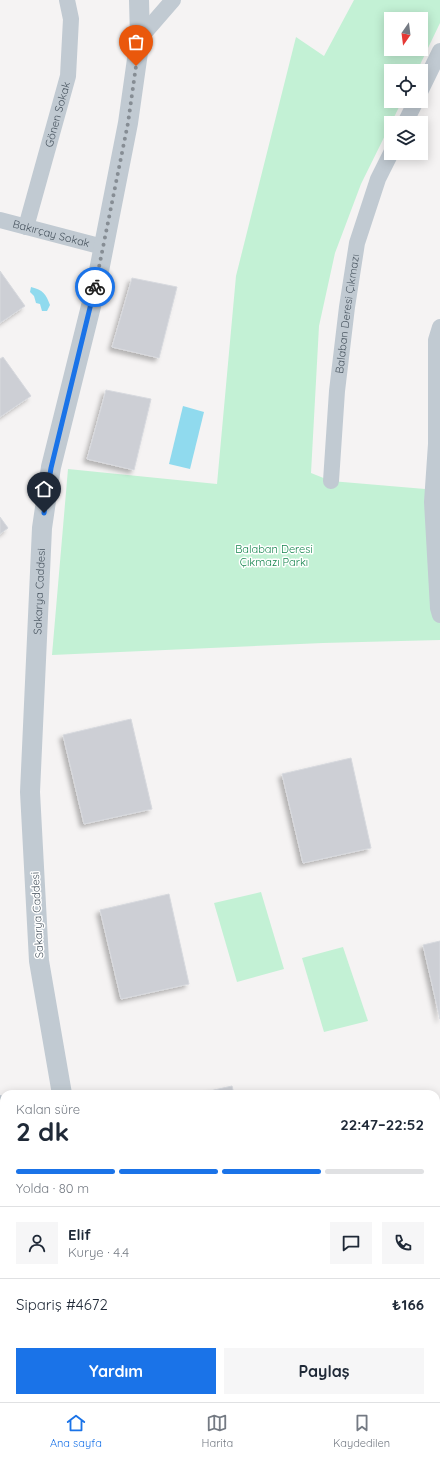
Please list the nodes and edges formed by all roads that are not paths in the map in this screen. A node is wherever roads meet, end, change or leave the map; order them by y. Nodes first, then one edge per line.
1 (67, 0) edge
2 (139, 0) edge
3 (173, 0) edge
4 (140, 38) junction
5 (440, 51) edge
6 (428, 76) edge
7 (388, 160) edge
8 (0, 220) edge
9 (26, 227) junction
10 (103, 247) junction
11 (440, 327) edge
12 (331, 481) dead end
13 (440, 615) edge
14 (61, 1090) edge

1 - 9 street, Gönen Sokak
2 - 4 street, Sakarya Caddesi
3 - 4 street
4 - 10 street, Sakarya Caddesi
5 - 6 street
7 - 12 street, Balaban Deresi Çıkmazı
8 - 9 street, Bakırçay Sokak
9 - 10 street, Bakırçay Sokak
10 - 14 street, Sakarya Caddesi
11 - 13 street

